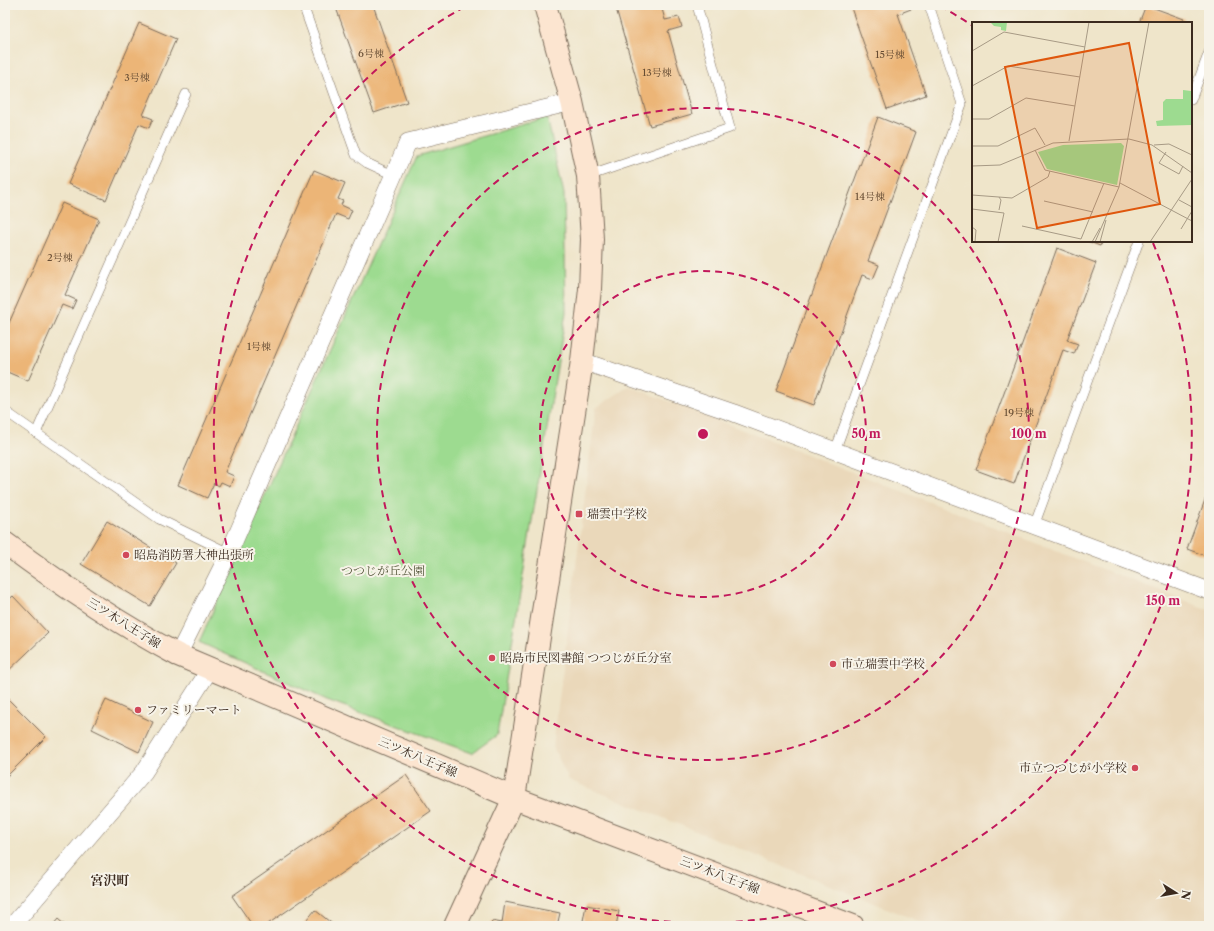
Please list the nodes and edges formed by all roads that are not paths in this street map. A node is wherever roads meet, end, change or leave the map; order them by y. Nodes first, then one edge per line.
1 (303, 5) edge
2 (545, 5) edge
3 (697, 5) edge
4 (929, 5) edge
5 (1209, 52) edge
6 (186, 94) dead end
7 (1192, 97) edge
8 (572, 102) junction
9 (393, 175) junction
10 (588, 176) junction
11 (1139, 242) edge
12 (582, 361) junction
13 (5, 411) edge
14 (36, 433) junction
15 (835, 451) junction
16 (1034, 526) junction
17 (5, 544) edge
18 (229, 553) junction
19 (1209, 591) edge
20 (178, 656) junction
21 (210, 669) junction
22 (514, 798) junction
23 (12, 926) edge
24 (455, 926) edge
25 (853, 926) edge

1 - 9 lane
2 - 8 street
3 - 10 lane
4 - 15 lane
5 - 7 lane
6 - 14 lane
8 - 9 street
8 - 10 street
9 - 18 street
10 - 12 street
11 - 16 lane
12 - 15 street
12 - 22 street
13 - 14 lane
14 - 18 lane
15 - 16 street
16 - 19 street
17 - 20 street, 三ツ木八王子線
18 - 20 street
20 - 21 street, 三ツ木八王子線
21 - 22 street, 三ツ木八王子線
21 - 23 street
22 - 24 street
22 - 25 street, 三ツ木八王子線

